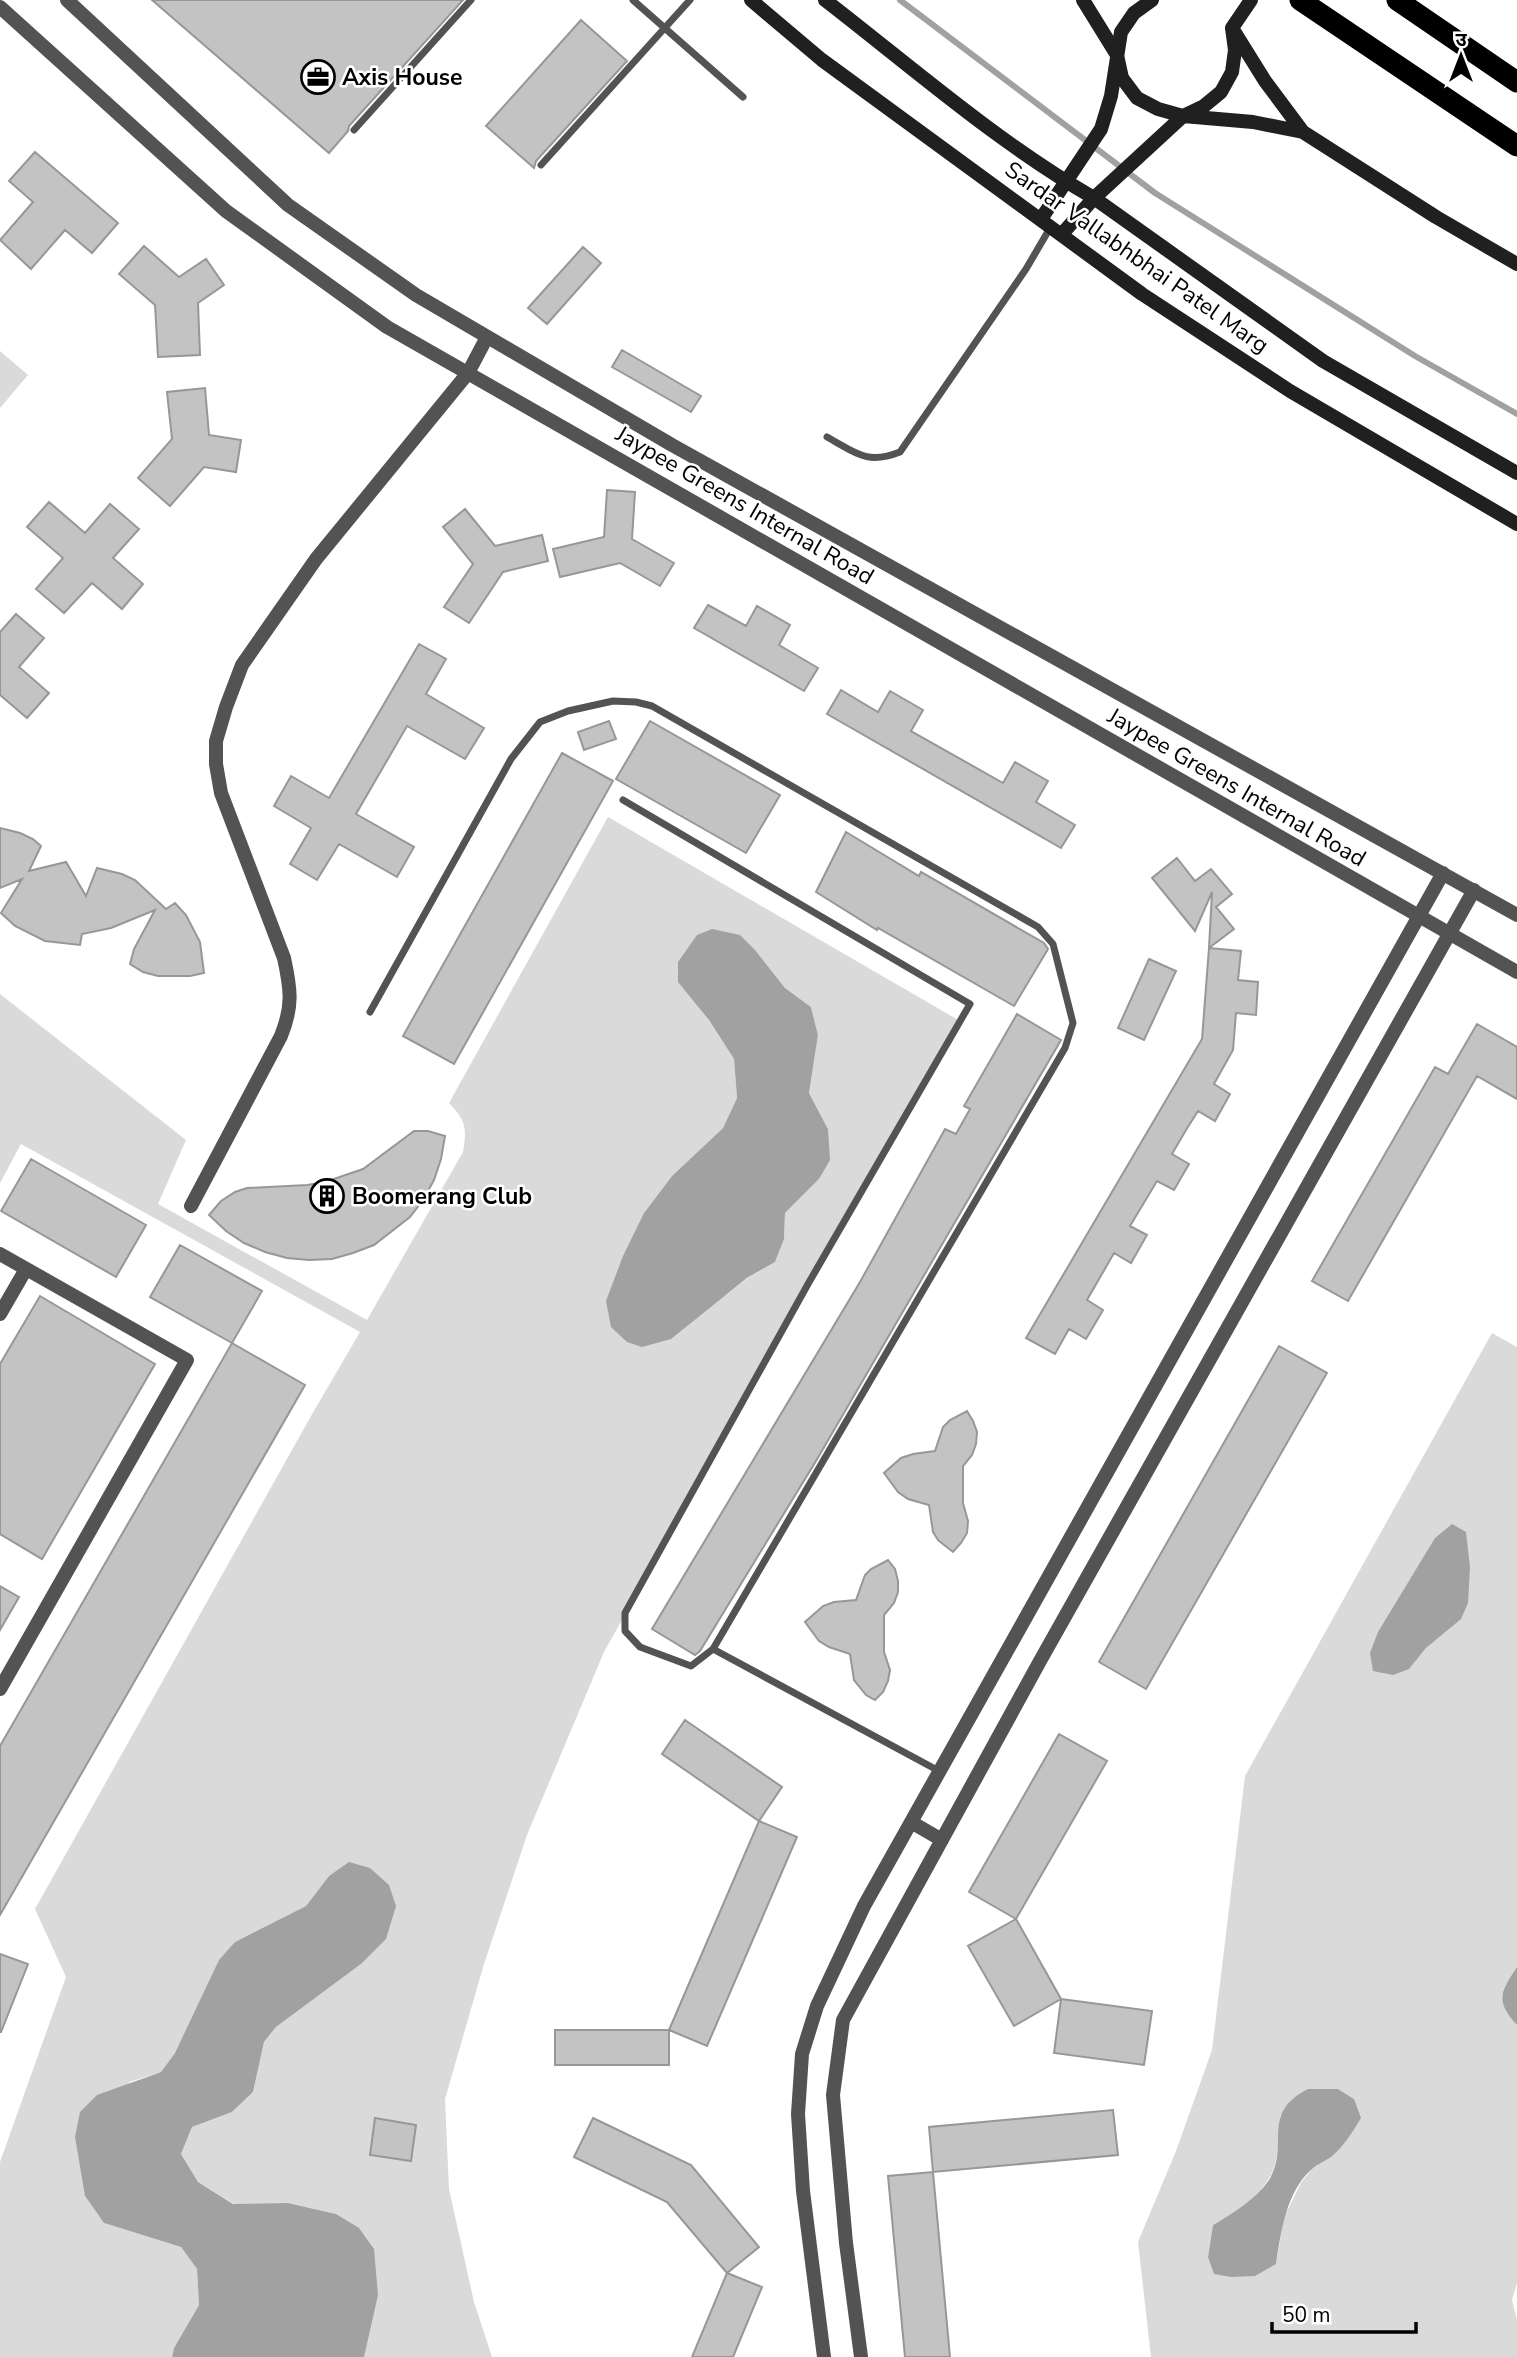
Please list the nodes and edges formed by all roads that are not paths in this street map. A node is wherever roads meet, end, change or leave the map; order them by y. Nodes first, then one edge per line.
1 (67, 0) edge
2 (471, 0) edge
3 (633, 0) edge
4 (690, 0) edge
5 (751, 0) edge
6 (825, 0) edge
7 (1083, 0) edge
8 (1152, 0) edge
9 (1251, 0) edge
10 (1300, 0) edge
11 (1397, 0) edge
12 (0, 7) edge
13 (1232, 28) junction
14 (665, 29) junction
15 (1117, 55) junction
16 (1517, 82) edge
17 (743, 97) dead end
18 (1183, 116) junction
19 (354, 130) dead end
20 (1303, 132) junction
21 (1517, 146) edge
22 (541, 164) dead end
23 (1066, 182) junction
24 (1094, 198) junction
25 (1051, 227) junction
26 (1517, 264) edge
27 (487, 337) junction
28 (468, 373) junction
29 (827, 437) dead end
30 (1517, 474) edge
31 (1517, 524) edge
32 (623, 800) dead end
33 (1443, 873) junction
34 (1474, 890) junction
35 (1517, 915) edge
36 (1419, 916) junction
37 (1449, 934) junction
38 (1517, 972) edge
39 (370, 1012) dead end
40 (191, 1206) dead end
41 (0, 1254) edge
42 (26, 1269) junction
43 (0, 1314) edge
44 (713, 1649) junction
45 (0, 1689) edge
46 (939, 1771) junction
47 (911, 1822) junction
48 (942, 1840) junction
49 (824, 2357) edge
50 (861, 2357) edge

1 - 27 street, Jaypee Greens Internal Road
2 - 19 lane
3 - 14 lane
4 - 14 lane
5 - 25 street, Sardar Vallabhbhai Patel Marg
6 - 23 street, Sardar Vallabhbhai Patel Marg
7 - 15 street
8 - 15 street
9 - 13 street
10 - 21 highway
11 - 16 highway
12 - 28 street, Jaypee Greens Internal Road
13 - 18 street
13 - 20 street
14 - 17 lane
14 - 22 lane
15 - 18 street
15 - 23 street
18 - 20 street
18 - 24 street
20 - 26 street
23 - 24 street, Sardar Vallabhbhai Patel Marg
23 - 25 street
24 - 25 street
24 - 30 street, Sardar Vallabhbhai Patel Marg
25 - 29 lane
25 - 31 street, Sardar Vallabhbhai Patel Marg
27 - 28 street
27 - 33 street, Jaypee Greens Internal Road
28 - 36 street, Jaypee Greens Internal Road
28 - 40 street
32 - 44 lane
33 - 34 street, Jaypee Greens Internal Road
33 - 36 street
34 - 35 street, Jaypee Greens Internal Road
34 - 37 street
36 - 37 street, Jaypee Greens Internal Road
36 - 46 street
37 - 38 street, Jaypee Greens Internal Road
37 - 48 street
39 - 44 lane
41 - 42 street
42 - 43 street
42 - 45 street
44 - 46 lane
46 - 47 street
47 - 48 street
47 - 49 street
48 - 50 street

